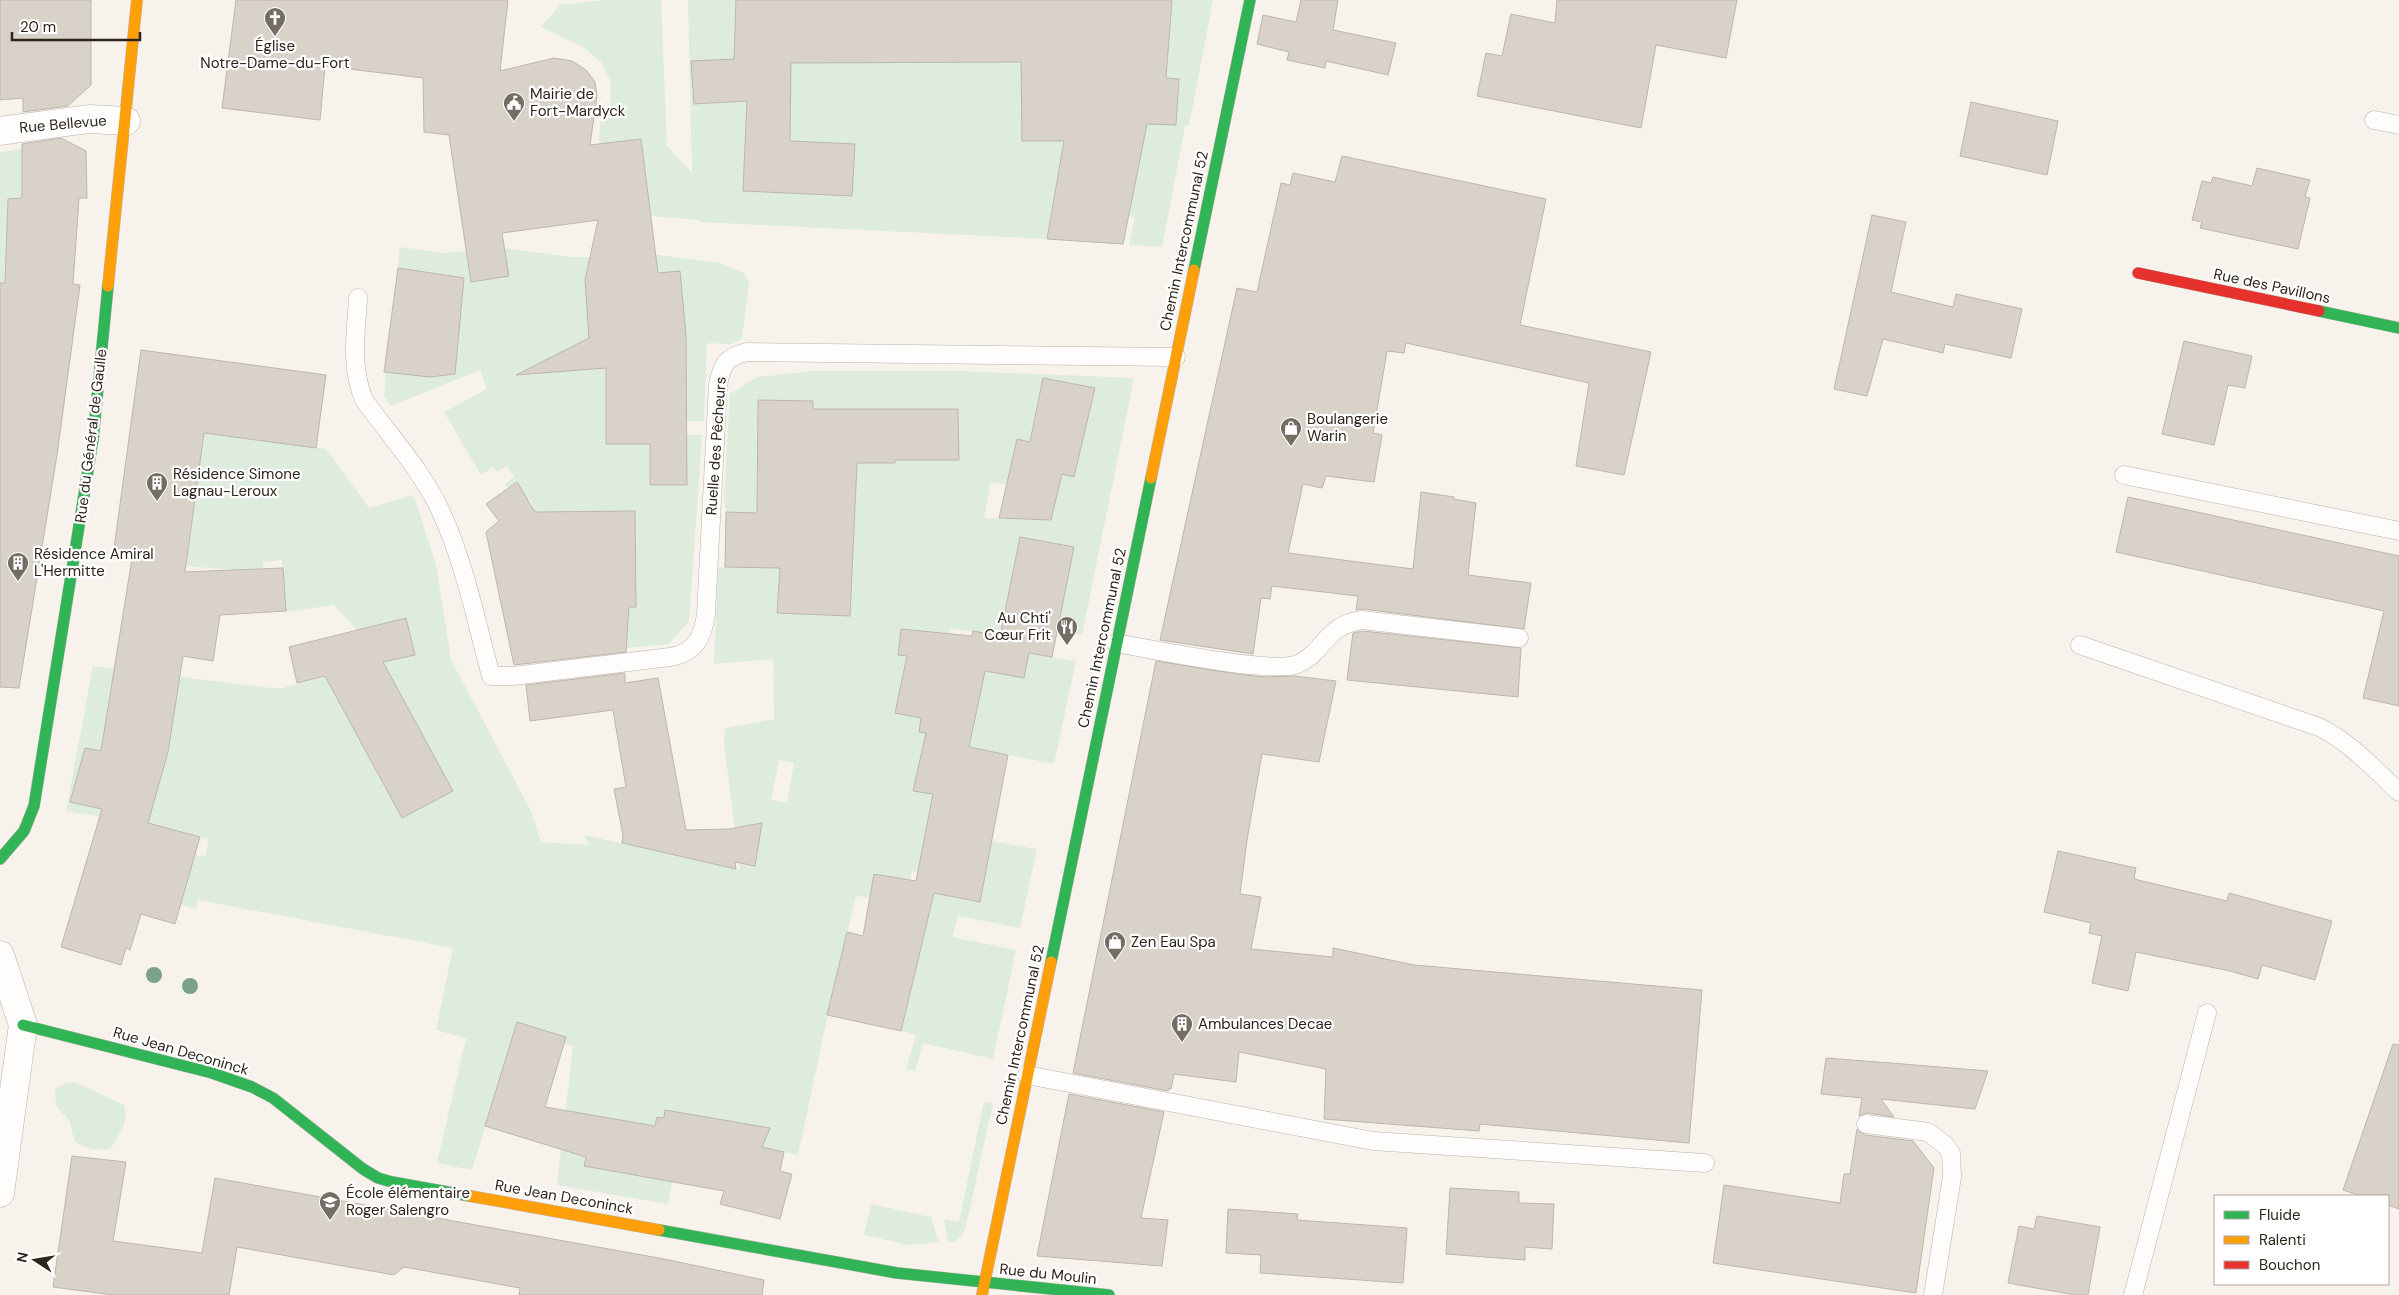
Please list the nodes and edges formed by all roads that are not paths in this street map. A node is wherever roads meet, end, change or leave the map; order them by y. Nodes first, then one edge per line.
1 (137, 0) edge
2 (1250, 0) edge
3 (2374, 120) dead end
4 (126, 121) junction
5 (2399, 125) edge
6 (0, 131) edge
7 (2138, 273) dead end
8 (358, 298) dead end
9 (2399, 328) edge
10 (1176, 357) junction
11 (2124, 475) dead end
12 (2399, 531) edge
13 (1519, 638) dead end
14 (1116, 643) junction
15 (2080, 645) dead end
16 (2399, 792) edge
17 (0, 859) edge
18 (0, 955) edge
19 (2207, 1013) dead end
20 (23, 1025) junction
21 (1028, 1075) junction
22 (1866, 1124) dead end
23 (1705, 1163) dead end
24 (0, 1193) edge
25 (985, 1282) junction
26 (982, 1295) edge
27 (1109, 1295) edge
28 (1933, 1295) edge
29 (2133, 1295) edge

1 - 4 street, Rue du Général de Gaulle
2 - 10 street, Chemin Intercommunal 52
3 - 5 lane
4 - 6 street, Rue Bellevue
4 - 17 street, Rue du Général de Gaulle
7 - 9 street, Rue des Pavillons
8 - 10 lane, Ruelle des Pêcheurs
10 - 14 street, Chemin Intercommunal 52
11 - 12 lane
13 - 14 lane
14 - 21 street, Chemin Intercommunal 52
15 - 16 lane
18 - 20 street
19 - 29 lane
20 - 24 street
20 - 25 street, Rue Jean Deconinck
21 - 23 lane
21 - 25 street, Chemin Intercommunal 52
22 - 28 lane
25 - 26 street, Chemin Intercommunal 52
25 - 27 street, Rue du Moulin

